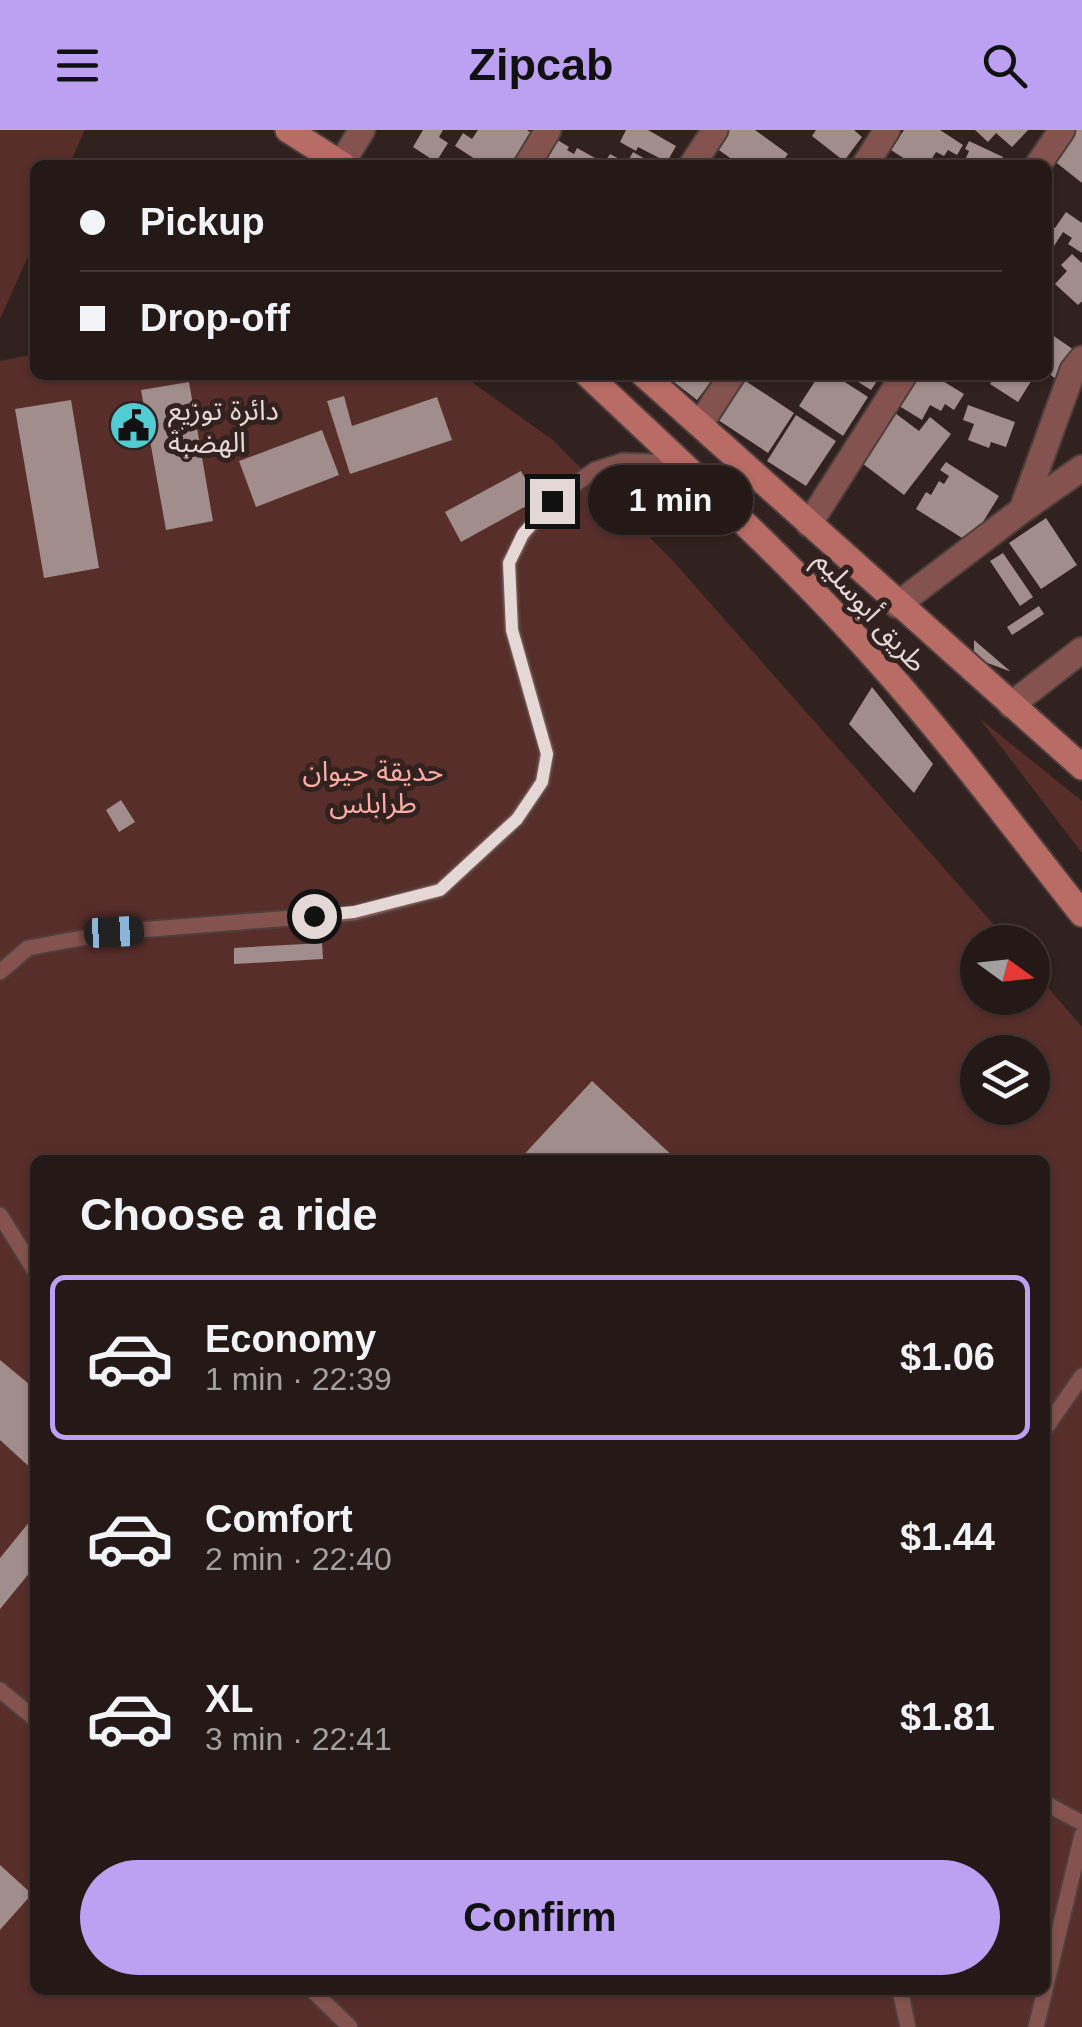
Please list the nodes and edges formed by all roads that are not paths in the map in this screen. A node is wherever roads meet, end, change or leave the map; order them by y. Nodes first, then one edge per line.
1 (288, 130) edge
2 (362, 130) edge
3 (548, 130) edge
4 (715, 130) edge
5 (887, 130) edge
6 (1062, 130) edge
7 (336, 160) edge
8 (344, 160) edge
9 (530, 160) edge
10 (695, 160) edge
11 (868, 160) edge
12 (1041, 160) edge
13 (1082, 358) edge
14 (593, 380) edge
15 (650, 380) edge
16 (729, 380) edge
17 (901, 380) edge
18 (700, 424) junction
19 (681, 463) junction
20 (1082, 468) edge
21 (1022, 510) junction
22 (809, 524) junction
23 (897, 605) junction
24 (1082, 650) edge
25 (1011, 704) junction
26 (1082, 768) edge
27 (1082, 914) edge
28 (0, 972) edge
29 (0, 1215) edge
30 (30, 1263) edge
31 (1082, 1376) edge
32 (1050, 1422) edge
33 (0, 1690) edge
34 (30, 1715) edge
35 (1050, 1806) edge
36 (1082, 1823) edge
37 (1082, 1836) edge
38 (1050, 1969) edge
39 (317, 1995) edge
40 (900, 1995) edge
41 (1044, 1995) edge
42 (350, 2027) edge
43 (908, 2027) edge
44 (1036, 2027) edge

1 - 7 main road
2 - 8 street
3 - 9 street
4 - 10 street
5 - 11 street
6 - 12 street
13 - 21 street
14 - 19 main road, طريق أبوسليم
15 - 18 main road, طريق أبوسليم
16 - 18 street
17 - 22 street
18 - 22 main road, طريق أبوسليم
19 - 27 main road, طريق أبوسليم
19 - 28 lane
20 - 21 street
21 - 23 street
22 - 23 main road, طريق أبوسليم
23 - 25 main road, طريق أبوسليم
24 - 25 street
25 - 26 main road, طريق أبوسليم
29 - 30 lane
31 - 32 lane
33 - 34 lane
35 - 36 lane
37 - 38 lane
39 - 42 lane
40 - 43 lane
41 - 44 lane

